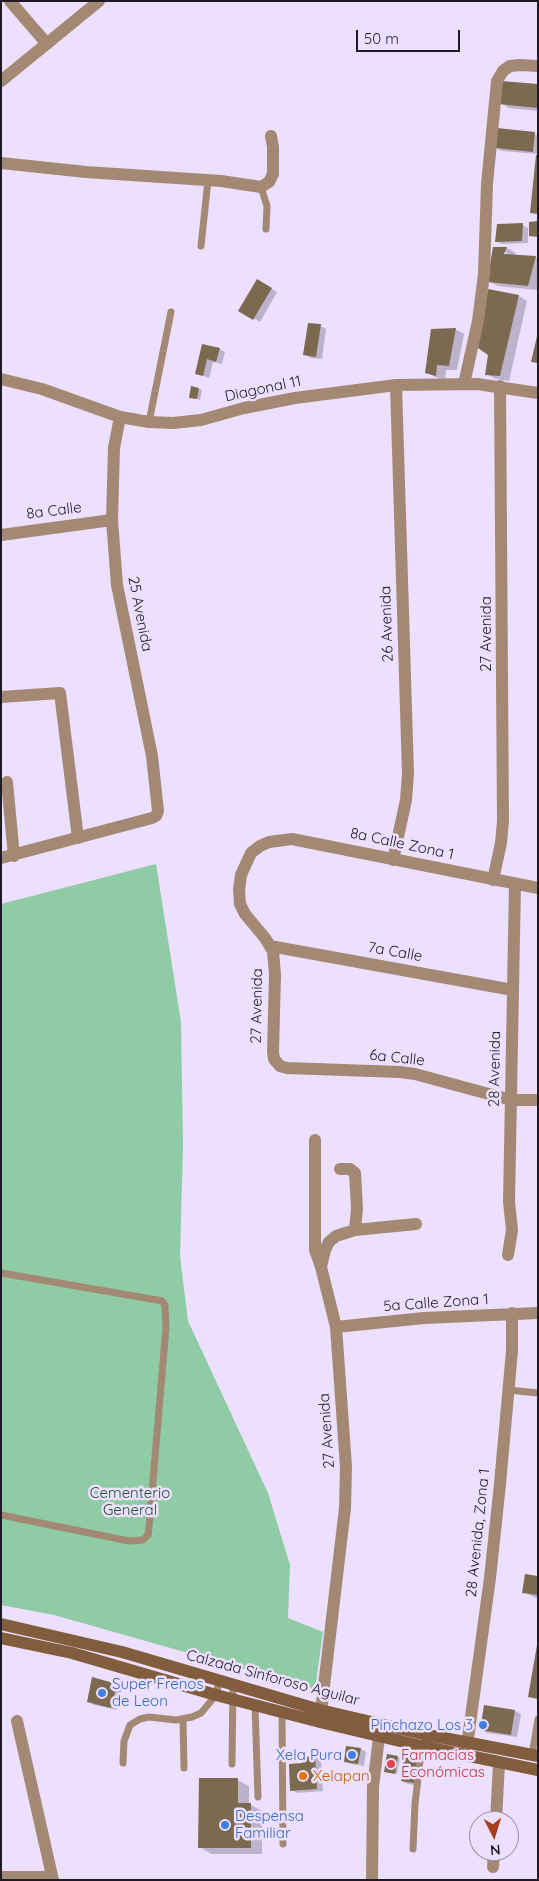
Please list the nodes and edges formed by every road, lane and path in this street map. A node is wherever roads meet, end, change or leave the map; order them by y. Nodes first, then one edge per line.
1 (10, 1) edge
2 (99, 1) edge
3 (47, 44) junction
4 (538, 66) edge
5 (1, 81) edge
6 (271, 136) dead end
7 (1, 163) edge
8 (208, 180) junction
9 (261, 187) junction
10 (266, 229) dead end
11 (202, 246) dead end
12 (171, 312) dead end
13 (1, 379) edge
14 (464, 384) junction
15 (396, 385) junction
16 (500, 386) junction
17 (538, 393) edge
18 (120, 417) junction
19 (149, 422) junction
20 (112, 520) junction
21 (1, 535) edge
22 (1, 697) edge
23 (7, 782) dead end
24 (78, 838) junction
25 (260, 846) joint
26 (7, 857) edge
27 (393, 860) junction
28 (493, 880) junction
29 (515, 884) junction
30 (538, 888) edge
31 (270, 946) junction
32 (513, 990) junction
33 (278, 1064) joint
34 (511, 1100) junction
35 (538, 1100) edge
36 (315, 1140) dead end
37 (340, 1169) dead end
38 (416, 1224) dead end
39 (355, 1230) junction
40 (508, 1255) dead end
41 (322, 1267) junction
42 (1, 1273) edge
43 (538, 1313) edge
44 (512, 1314) junction
45 (336, 1327) junction
46 (508, 1390) junction
47 (538, 1393) edge
48 (1, 1515) edge
49 (1, 1624) edge
50 (1, 1638) edge
51 (220, 1681) junction
52 (233, 1685) junction
53 (216, 1695) junction
54 (232, 1700) junction
55 (256, 1706) junction
56 (282, 1712) junction
57 (320, 1716) junction
58 (183, 1719) junction
59 (538, 1719) edge
60 (18, 1721) dead end
61 (379, 1724) junction
62 (379, 1737) junction
63 (422, 1740) junction
64 (468, 1743) junction
65 (466, 1756) junction
66 (535, 1756) edge
67 (123, 1763) dead end
68 (500, 1763) junction
69 (232, 1764) dead end
70 (184, 1768) dead end
71 (538, 1770) edge
72 (258, 1797) dead end
73 (497, 1811) edge
74 (283, 1844) dead end
75 (413, 1849) dead end
76 (493, 1861) edge
77 (493, 1867) dead end
78 (1, 1877) edge
79 (52, 1878) edge
80 (372, 1880) edge

1 - 3 street
2 - 3 street
3 - 5 street
4 - 14 street
6 - 9 street
7 - 8 street
8 - 9 street
8 - 11 lane
9 - 10 lane
12 - 19 lane
13 - 18 street, Diagonal 11
14 - 15 street, Diagonal 11
14 - 16 street, Diagonal 11
15 - 19 street, Diagonal 11
15 - 27 street, 26 Avenida
16 - 17 street, Diagonal 11
16 - 28 street, 27 Avenida
18 - 19 street, Diagonal 11
18 - 20 street, 25 Avenida
20 - 21 street, 8a Calle
20 - 24 street, 25 Avenida
22 - 24 street
23 - 26 street
24 - 26 street
25 - 27 street, 8a Calle Zona 1
25 - 31 street, 27 Avenida
27 - 28 street, 8a Calle Zona 1
28 - 29 street, 8a Calle Zona 1
29 - 30 street, 8a Calle Zona 1
29 - 32 street, 28 Avenida
31 - 32 street, 7a Calle
31 - 33 street, 27 Avenida
32 - 34 street, 28 Avenida
33 - 34 street, 6a Calle
34 - 35 street, 6a Calle
34 - 40 street, 28 Avenida
36 - 41 street, 27 Avenida
37 - 39 street
38 - 39 street
39 - 41 street
41 - 45 street, 27 Avenida
42 - 48 lane
43 - 44 street, 5a Calle Zona 1
44 - 45 street, 5a Calle Zona 1
44 - 46 street, 28 Avenida, Zona 1
45 - 57 street, 27 Avenida
46 - 47 lane
46 - 64 street, 28 Avenida, Zona 1
49 - 51 main road, Calzada Sinforoso Aguilar
50 - 53 main road, Calzada Sinforoso Aguilar
51 - 52 main road, Calzada Sinforoso Aguilar
51 - 53 lane
52 - 54 lane
52 - 57 main road, Calzada Sinforoso Aguilar
53 - 54 main road, Calzada Sinforoso Aguilar
53 - 58 lane
54 - 55 main road, Calzada Sinforoso Aguilar
54 - 69 lane
55 - 56 main road, Calzada Sinforoso Aguilar
55 - 72 lane
56 - 57 main road, Calzada Sinforoso Aguilar
56 - 74 lane
57 - 61 main road, Calzada Sinforoso Aguilar
57 - 62 main road, Calzada Sinforoso Aguilar
58 - 67 lane
58 - 70 lane
59 - 66 lane
60 - 79 street
61 - 62 street
61 - 63 main road, Calzada Sinforoso Aguilar
62 - 63 main road, Calzada Sinforoso Aguilar
62 - 80 street
63 - 64 main road, Calzada Sinforoso Aguilar
63 - 65 main road, Calzada Sinforoso Aguilar
63 - 75 lane
64 - 65 street, 28 Avenida, Zona 1
64 - 66 main road, Calzada Sinforoso Aguilar
65 - 68 main road, Calzada Sinforoso Aguilar
68 - 71 main road, Calzada Sinforoso Aguilar
68 - 73 street
76 - 77 street
78 - 79 street

